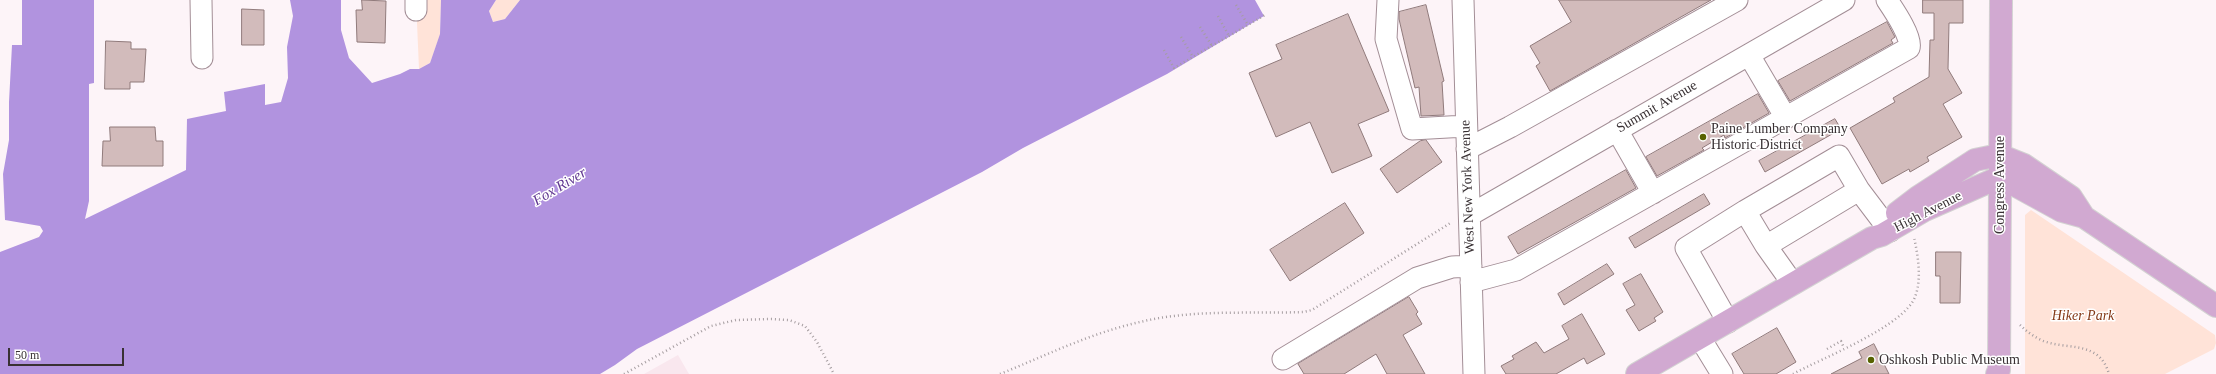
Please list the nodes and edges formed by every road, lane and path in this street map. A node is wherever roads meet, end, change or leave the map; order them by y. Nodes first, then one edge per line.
1 (201, 0) edge
2 (1388, 0) edge
3 (1463, 0) edge
4 (1737, 0) edge
5 (1844, 0) edge
6 (1887, 0) edge
7 (1904, 0) edge
8 (2001, 0) edge
9 (1236, 5) dead end
10 (1265, 13) dead end
11 (1218, 16) dead end
12 (1900, 22) junction
13 (1248, 25) junction
14 (1200, 27) dead end
15 (1229, 36) junction
16 (1181, 37) dead end
17 (1212, 46) junction
18 (1164, 50) dead end
19 (1749, 55) junction
20 (1193, 57) junction
21 (202, 58) dead end
22 (1786, 118) junction
23 (1466, 126) junction
24 (1617, 130) junction
25 (1467, 149) junction
26 (1999, 154) junction
27 (2000, 177) junction
28 (1859, 190) junction
29 (1653, 193) junction
30 (1745, 211) junction
31 (2084, 217) junction
32 (1470, 218) junction
33 (1882, 231) junction
34 (1913, 231) dead end
35 (1766, 246) junction
36 (1471, 274) junction
37 (1793, 284) junction
38 (2216, 306) edge
39 (1728, 322) junction
40 (2020, 325) dead end
41 (1700, 338) junction
42 (1844, 348) junction
43 (1827, 349) dead end
44 (1283, 359) dead end
45 (1999, 373) edge
46 (624, 374) edge
47 (834, 374) edge
48 (1000, 374) edge
49 (1474, 374) edge
50 (1638, 374) edge
51 (1722, 374) edge
52 (1795, 374) edge
53 (2109, 374) edge

1 - 21 street
2 - 23 street
3 - 23 street, West New York Avenue
4 - 25 street
5 - 19 street, Summit Avenue
6 - 12 street
7 - 12 street
8 - 26 main road, Congress Avenue
9 - 13 path
10 - 13 path
11 - 15 path
12 - 22 street
13 - 15 path
14 - 17 path
15 - 17 path
16 - 20 path
17 - 20 path
18 - 20 path
19 - 22 street
19 - 24 street, Summit Avenue
22 - 29 street
23 - 25 street, West New York Avenue
24 - 29 street
24 - 32 street, Summit Avenue
25 - 32 street, West New York Avenue
26 - 27 main road, Congress Avenue
26 - 31 main road
26 - 33 main road
27 - 31 main road
27 - 33 main road, High Avenue
27 - 45 main road, Congress Avenue
28 - 30 street
28 - 33 street
28 - 35 street
29 - 36 street
30 - 35 street
30 - 39 street
31 - 38 main road
32 - 36 street, West New York Avenue
32 - 48 path
33 - 37 main road, High Avenue
34 - 42 path
35 - 37 street
36 - 44 street
36 - 49 street, West New York Avenue
37 - 39 main road, High Avenue
39 - 41 main road, High Avenue
40 - 53 path
41 - 50 main road, High Avenue
41 - 51 street
42 - 43 path
42 - 52 path
46 - 47 path

